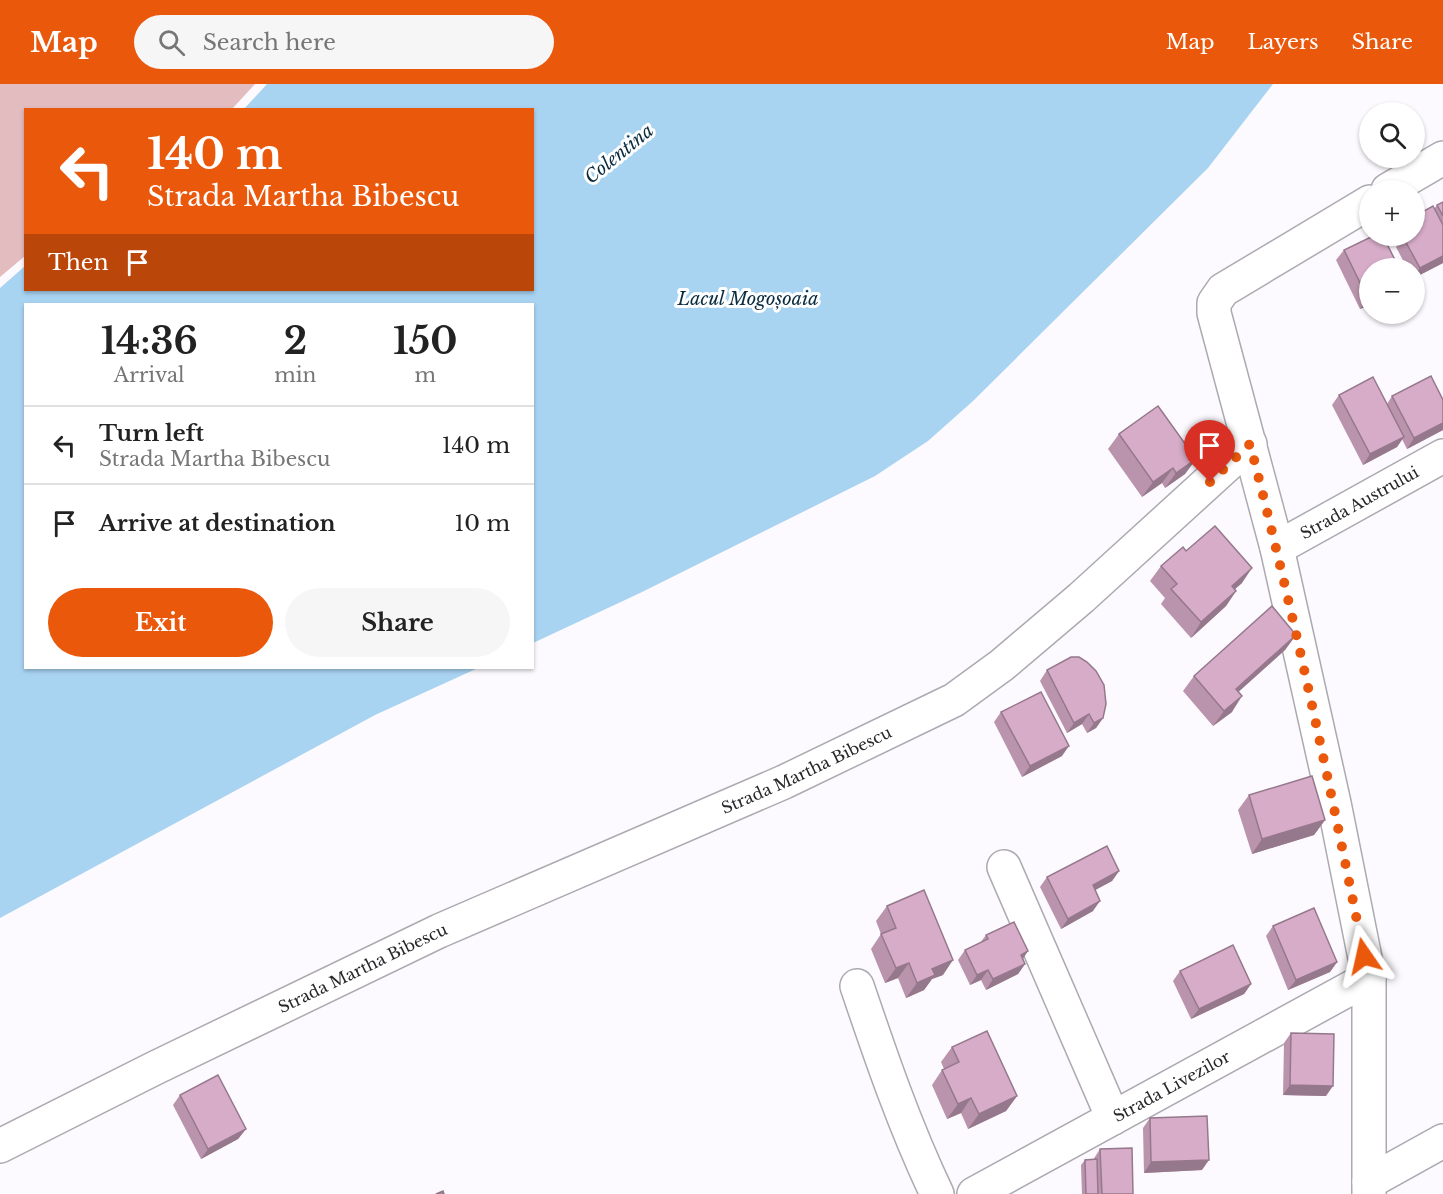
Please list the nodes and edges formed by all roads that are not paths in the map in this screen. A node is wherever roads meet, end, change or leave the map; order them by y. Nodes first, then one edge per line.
1 (1443, 158) edge
2 (1405, 180) edge
3 (1359, 208) edge
4 (1250, 444) junction
5 (1443, 456) edge
6 (1277, 548) junction
7 (1005, 867) dead end
8 (1369, 978) junction
9 (857, 986) dead end
10 (1113, 1118) junction
11 (1443, 1141) edge
12 (0, 1146) edge
13 (1029, 1179) edge
14 (1369, 1188) edge
15 (937, 1194) edge
16 (974, 1194) edge

1 - 2 street
3 - 4 street
4 - 6 street
4 - 12 street, Strada Martha Bibescu
5 - 6 street, Strada Austrului
6 - 8 street
7 - 10 street
8 - 10 street, Strada Livezilor
8 - 14 street
9 - 15 street
10 - 13 street, Strada Livezilor
11 - 14 street
13 - 16 street, Strada Livezilor

